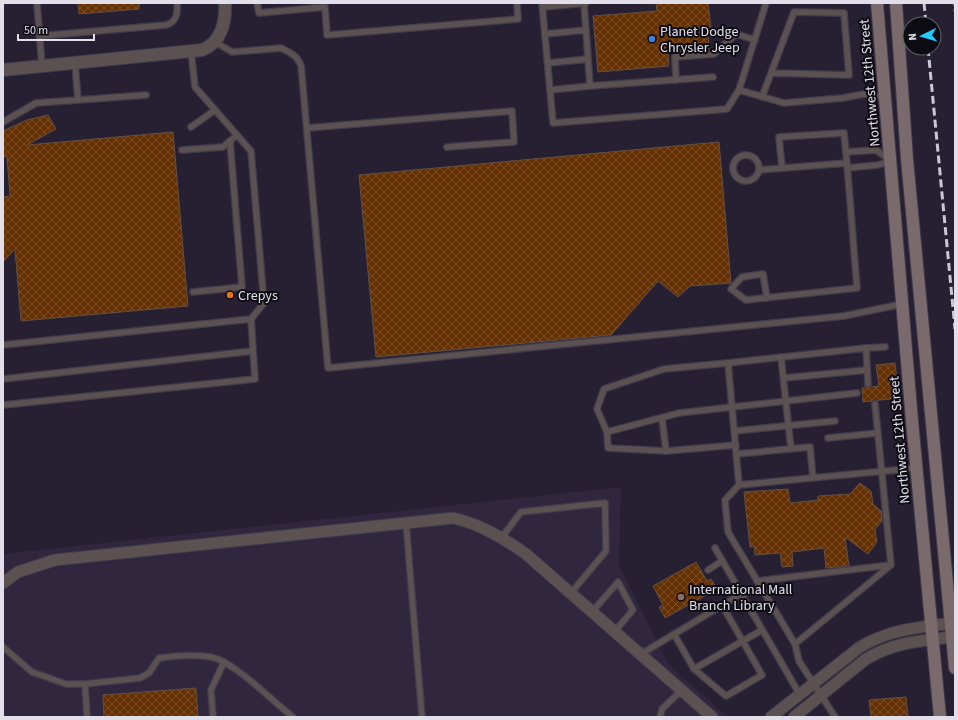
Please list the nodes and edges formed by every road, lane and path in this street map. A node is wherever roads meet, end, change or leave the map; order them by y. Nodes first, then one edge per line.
1 (37, 3) edge
2 (177, 3) edge
3 (225, 3) edge
4 (258, 3) edge
5 (517, 3) edge
6 (585, 3) edge
7 (766, 3) edge
8 (877, 3) edge
9 (896, 3) edge
10 (954, 3) edge
11 (542, 5) edge
12 (955, 17) edge
13 (586, 30) junction
14 (545, 34) junction
15 (40, 36) junction
16 (755, 40) junction
17 (215, 42) junction
18 (191, 52) junction
19 (588, 58) junction
20 (75, 63) junction
21 (548, 63) junction
22 (42, 66) junction
23 (3, 70) edge
24 (771, 73) junction
25 (713, 77) dead end
26 (676, 80) junction
27 (590, 86) junction
28 (550, 90) junction
29 (739, 90) junction
30 (146, 95) dead end
31 (762, 97) junction
32 (885, 97) junction
33 (78, 100) junction
34 (215, 110) junction
35 (3, 122) edge
36 (191, 127) dead end
37 (307, 128) junction
38 (237, 135) junction
39 (230, 141) junction
40 (447, 147) dead end
41 (182, 150) dead end
42 (846, 152) junction
43 (907, 159) junction
44 (890, 161) junction
45 (847, 165) junction
46 (782, 168) junction
47 (759, 170) junction
48 (193, 292) dead end
49 (767, 298) junction
50 (902, 304) junction
51 (251, 319) junction
52 (3, 345) edge
53 (885, 347) dead end
54 (866, 348) junction
55 (253, 351) junction
56 (781, 357) junction
57 (728, 363) junction
58 (867, 370) junction
59 (784, 378) junction
60 (3, 379) edge
61 (868, 384) dead end
62 (857, 393) dead end
63 (786, 401) junction
64 (875, 404) dead end
65 (3, 405) edge
66 (732, 407) junction
67 (662, 418) junction
68 (835, 421) dead end
69 (789, 426) junction
70 (735, 431) junction
71 (608, 432) junction
72 (878, 433) junction
73 (828, 438) dead end
74 (736, 445) junction
75 (791, 449) junction
76 (666, 451) junction
77 (737, 454) junction
78 (917, 468) junction
79 (882, 472) junction
80 (813, 478) junction
81 (740, 485) junction
82 (406, 524) junction
83 (502, 537) junction
84 (715, 548) dead end
85 (722, 561) junction
86 (891, 565) junction
87 (708, 570) dead end
88 (757, 581) junction
89 (3, 583) edge
90 (571, 593) junction
91 (741, 594) junction
92 (722, 605) junction
93 (592, 612) junction
94 (951, 623) junction
95 (931, 626) junction
96 (762, 630) junction
97 (615, 631) junction
98 (674, 634) junction
99 (952, 638) junction
100 (933, 639) junction
101 (743, 642) junction
102 (794, 644) junction
103 (3, 647) edge
104 (641, 654) junction
105 (224, 662) junction
106 (955, 668) edge
107 (694, 669) junction
108 (815, 683) junction
109 (85, 684) junction
110 (682, 689) junction
111 (800, 695) junction
112 (822, 695) junction
113 (87, 717) edge
114 (213, 717) edge
115 (292, 717) edge
116 (422, 717) edge
117 (660, 717) edge
118 (712, 717) edge
119 (771, 717) edge
120 (794, 717) edge
121 (835, 717) edge
122 (940, 717) edge

1 - 15 lane
2 - 15 lane
3 - 17 street
4 - 5 lane
6 - 11 lane
6 - 13 lane
7 - 16 lane
8 - 32 main road, Northwest 12th Street
9 - 43 main road
10 - 12 path
11 - 14 lane
13 - 14 lane
13 - 19 lane
14 - 21 lane
15 - 22 lane
16 - 26 lane
16 - 29 lane
17 - 18 street
17 - 37 lane
18 - 20 street
18 - 34 lane
19 - 21 lane
19 - 27 lane
20 - 22 street
20 - 33 lane
21 - 28 lane
22 - 23 street
24 - 24 lane
24 - 31 lane
25 - 26 lane
26 - 27 lane
27 - 28 lane
28 - 29 lane
29 - 31 lane
30 - 33 lane
31 - 32 lane
32 - 44 main road, Northwest 12th Street
33 - 35 lane
34 - 36 lane
34 - 38 lane
37 - 40 lane
37 - 50 lane
38 - 39 lane
38 - 51 lane
39 - 41 lane
39 - 48 lane
42 - 44 lane
42 - 45 lane
42 - 46 lane
43 - 44 main road, Northwest 12th Street
43 - 94 main road
44 - 45 lane
44 - 50 main road, Northwest 12th Street
45 - 46 lane
45 - 49 lane
46 - 47 lane
47 - 47 lane
49 - 49 lane
50 - 78 main road, Northwest 12th Street
51 - 52 lane
51 - 55 lane
53 - 54 lane
54 - 56 lane
54 - 58 lane
55 - 60 lane
55 - 65 lane
56 - 57 lane
56 - 59 lane
57 - 66 lane
57 - 71 lane
58 - 59 lane
58 - 61 lane
59 - 63 lane
62 - 63 lane
63 - 66 lane
63 - 69 lane
64 - 72 lane
66 - 67 lane
66 - 70 lane
67 - 71 lane
67 - 76 lane
68 - 69 lane
69 - 70 lane
69 - 75 lane
70 - 74 lane
71 - 76 lane
72 - 73 lane
72 - 79 lane
74 - 76 lane
74 - 77 lane
75 - 77 lane
75 - 80 lane
77 - 81 lane
78 - 79 lane
78 - 95 main road, Northwest 12th Street
79 - 80 lane
79 - 86 lane
80 - 81 lane
81 - 88 lane
82 - 83 street
82 - 89 street
82 - 116 lane
83 - 90 street
83 - 90 lane
84 - 85 lane
85 - 87 lane
85 - 91 lane
86 - 88 lane
86 - 102 lane
88 - 102 lane
90 - 93 street
91 - 92 lane
91 - 96 lane
92 - 98 lane
92 - 101 lane
93 - 97 street
93 - 97 lane
94 - 95 street
94 - 99 main road
95 - 100 main road, Northwest 12th Street
95 - 108 street
96 - 101 lane
96 - 111 lane
97 - 104 street
98 - 104 lane
98 - 107 lane
99 - 100 street
99 - 106 main road
100 - 112 street
100 - 122 main road, Northwest 12th Street
101 - 107 lane
101 - 107 lane
102 - 108 lane
103 - 109 lane
104 - 110 street
105 - 109 lane
105 - 114 lane
105 - 115 lane
108 - 111 street
108 - 112 lane
109 - 113 lane
110 - 117 lane
110 - 118 street
111 - 119 street
112 - 120 street
112 - 121 lane

